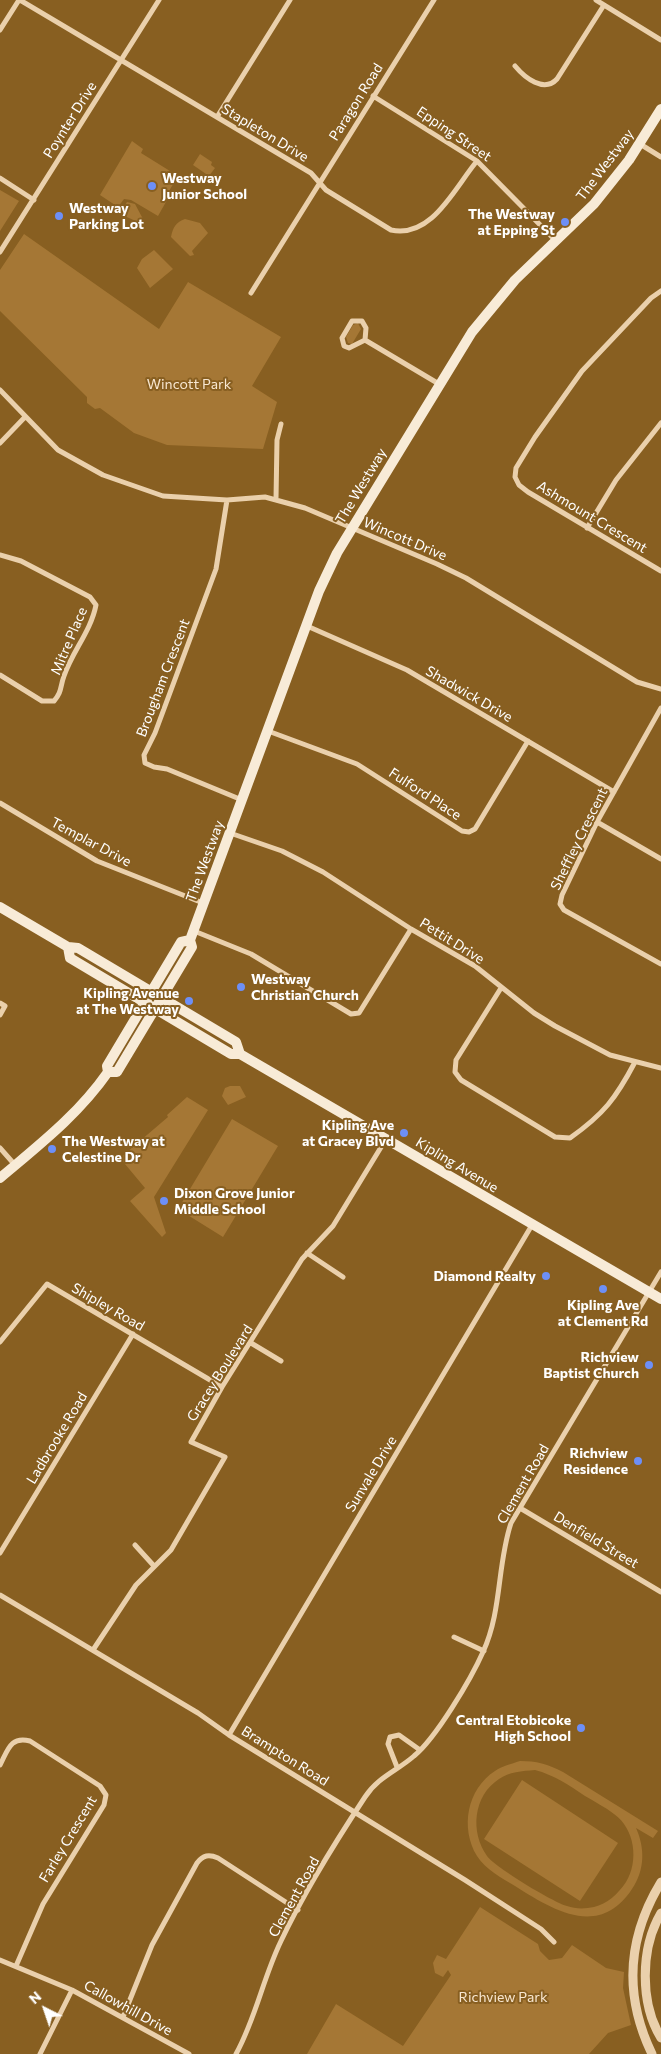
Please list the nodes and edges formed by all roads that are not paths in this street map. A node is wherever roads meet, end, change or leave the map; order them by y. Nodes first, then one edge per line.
1 (20, 0) edge
2 (159, 0) edge
3 (290, 0) edge
4 (434, 0) edge
5 (596, 0) edge
6 (604, 5) junction
7 (0, 30) edge
8 (661, 40) edge
9 (121, 60) junction
10 (516, 66) dead end
11 (373, 96) junction
12 (661, 109) edge
13 (217, 117) junction
14 (640, 144) junction
15 (661, 157) edge
16 (477, 161) junction
17 (0, 178) edge
18 (320, 183) junction
19 (34, 200) junction
20 (557, 242) junction
21 (0, 252) edge
22 (661, 291) edge
23 (251, 293) dead end
24 (365, 340) junction
25 (439, 384) junction
26 (0, 390) edge
27 (24, 417) junction
28 (661, 423) edge
29 (281, 424) dead end
30 (0, 444) edge
31 (276, 499) junction
32 (228, 500) junction
33 (351, 528) junction
34 (587, 528) junction
35 (0, 555) edge
36 (661, 571) edge
37 (306, 626) junction
38 (0, 676) edge
39 (661, 690) edge
40 (661, 708) edge
41 (268, 731) junction
42 (528, 741) junction
43 (614, 792) junction
44 (242, 800) junction
45 (0, 804) edge
46 (597, 822) junction
47 (230, 833) junction
48 (661, 859) edge
49 (204, 903) junction
50 (0, 907) edge
51 (411, 929) junction
52 (192, 935) junction
53 (68, 947) junction
54 (661, 964) edge
55 (501, 988) junction
56 (151, 991) junction
57 (162, 998) junction
58 (144, 1002) junction
59 (0, 1003) edge
60 (156, 1009) junction
61 (0, 1015) edge
62 (240, 1054) junction
63 (635, 1062) junction
64 (661, 1068) edge
65 (108, 1072) junction
66 (386, 1139) junction
67 (0, 1148) edge
68 (15, 1165) junction
69 (0, 1178) edge
70 (532, 1226) junction
71 (307, 1253) junction
72 (661, 1272) edge
73 (343, 1277) dead end
74 (649, 1292) junction
75 (661, 1299) edge
76 (133, 1334) junction
77 (0, 1342) edge
78 (251, 1343) junction
79 (282, 1361) dead end
80 (222, 1387) junction
81 (520, 1508) junction
82 (135, 1545) dead end
83 (0, 1553) edge
84 (154, 1566) junction
85 (661, 1592) edge
86 (0, 1595) edge
87 (454, 1637) dead end
88 (93, 1650) junction
89 (484, 1651) junction
90 (229, 1735) junction
91 (420, 1750) junction
92 (0, 1765) edge
93 (397, 1767) junction
94 (355, 1812) junction
95 (661, 1882) edge
96 (298, 1910) junction
97 (645, 1914) junction
98 (659, 1916) edge
99 (554, 1942) dead end
100 (0, 1960) edge
101 (16, 1966) junction
102 (633, 1982) junction
103 (646, 1982) junction
104 (72, 1990) junction
105 (123, 2017) junction
106 (654, 2026) junction
107 (641, 2031) junction
108 (661, 2038) edge
109 (40, 2054) edge
110 (189, 2054) edge
111 (236, 2054) edge
112 (652, 2054) edge

1 - 7 street
1 - 9 street, Stapleton Drive
2 - 9 street, Poynter Drive
3 - 13 street
4 - 11 street, Paragon Road
5 - 6 street
6 - 8 street
6 - 10 street
9 - 13 street, Stapleton Drive
9 - 19 street, Poynter Drive
11 - 16 street, Epping Street
11 - 18 street, Paragon Road
12 - 14 main road, The Westway
13 - 18 street, Stapleton Drive
14 - 15 street
14 - 20 main road, The Westway
16 - 18 street, Stapleton Drive
16 - 20 street, Epping Street
17 - 19 street
18 - 23 street, Paragon Road
19 - 21 street, Poynter Drive
20 - 25 main road, The Westway
22 - 34 street, Ashmount Crescent
24 - 24 street
24 - 25 street
25 - 33 main road, The Westway
26 - 27 street, Wincott Drive
27 - 30 street
27 - 32 street, Wincott Drive
28 - 34 street
29 - 31 street
31 - 32 street, Wincott Drive
31 - 33 street, Wincott Drive
32 - 44 street, Brougham Crescent
33 - 37 main road, The Westway
33 - 39 street, Wincott Drive
34 - 36 street, Ashmount Crescent
35 - 38 street, Mitre Place
37 - 41 main road, The Westway
37 - 42 street, Shadwick Drive
40 - 43 street, Sheffley Crescent
41 - 42 street, Fulford Place
41 - 44 main road, The Westway
42 - 43 street, Shadwick Drive
43 - 46 street, Sheffley Crescent
44 - 47 main road, The Westway
45 - 49 street, Templar Drive
46 - 48 street
46 - 54 street, Sheffley Crescent
47 - 49 main road, The Westway
47 - 51 street, Pettit Drive
49 - 52 main road, The Westway
50 - 53 main road, Kipling Avenue
51 - 52 street
51 - 55 street, Pettit Drive
52 - 56 main road, The Westway
52 - 57 main road, The Westway
53 - 56 main road, Kipling Avenue
53 - 58 main road, Kipling Avenue
55 - 63 street, Pettit Drive
55 - 63 street
56 - 57 main road, Kipling Avenue
56 - 58 main road, The Westway
57 - 60 main road, The Westway
57 - 62 main road, Kipling Avenue
58 - 60 main road, Kipling Avenue
58 - 65 main road, The Westway
59 - 61 street
60 - 62 main road, Kipling Avenue
60 - 65 main road, The Westway
62 - 66 main road, Kipling Avenue
63 - 64 street, Pettit Drive
65 - 68 main road, The Westway
66 - 70 main road, Kipling Avenue
66 - 71 street, Gracey Boulevard
67 - 68 street
68 - 69 main road, The Westway
70 - 74 main road, Kipling Avenue
70 - 90 street, Sunvale Drive
71 - 73 street
71 - 78 street, Gracey Boulevard
72 - 74 street, Clement Road
74 - 75 main road, Kipling Avenue
74 - 81 street, Clement Road
76 - 77 street, Shipley Road
76 - 80 street, Shipley Road
76 - 83 street, Ladbrooke Road
78 - 79 street
78 - 80 street, Gracey Boulevard
80 - 84 street, Gracey Boulevard
81 - 85 street, Denfield Street
81 - 89 street, Clement Road
82 - 84 street
84 - 88 street, Gracey Boulevard
86 - 88 street, Brampton Road
87 - 89 street
88 - 90 street, Brampton Road
89 - 91 street, Clement Road
90 - 94 street, Brampton Road
91 - 93 street, Clement Road
91 - 93 street
92 - 101 street, Farley Crescent
93 - 94 street, Clement Road
94 - 96 street, Clement Road
94 - 99 street, Brampton Road
95 - 97 street
96 - 105 street
96 - 111 street, Clement Road
97 - 98 street
97 - 102 street
98 - 103 street
100 - 101 street, Callowhill Drive
101 - 104 street, Callowhill Drive
102 - 103 street
102 - 107 street
103 - 106 street
104 - 105 street, Callowhill Drive
104 - 109 street
105 - 110 street, Callowhill Drive
106 - 107 street
106 - 108 street
107 - 112 street

